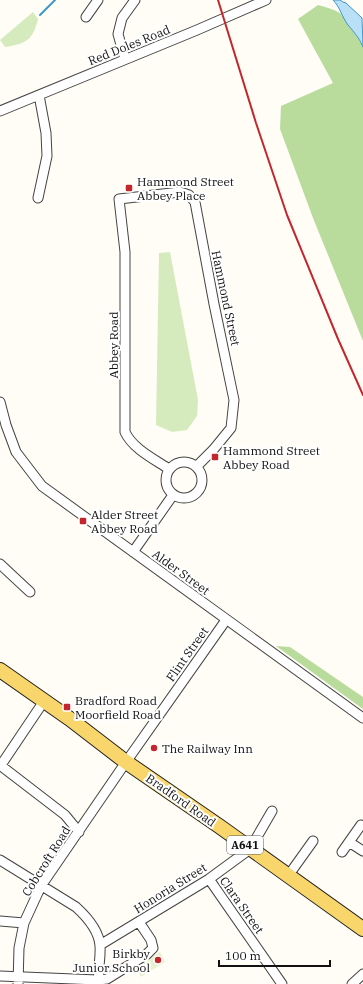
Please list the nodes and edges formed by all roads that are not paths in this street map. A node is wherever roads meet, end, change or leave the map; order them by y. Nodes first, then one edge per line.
1 (98, 0) edge
2 (134, 0) edge
3 (266, 0) edge
4 (86, 17) dead end
5 (125, 59) junction
6 (39, 95) junction
7 (0, 111) edge
8 (38, 198) dead end
9 (119, 199) joint
10 (0, 402) edge
11 (197, 466) junction
12 (170, 469) junction
13 (173, 495) junction
14 (133, 552) junction
15 (0, 564) edge
16 (30, 592) dead end
17 (226, 620) junction
18 (0, 670) edge
19 (46, 702) junction
20 (363, 718) edge
21 (126, 762) junction
22 (0, 765) edge
23 (272, 811) dead end
24 (361, 825) dead end
25 (79, 832) junction
26 (313, 841) dead end
27 (349, 842) junction
28 (250, 849) junction
29 (363, 851) edge
30 (342, 852) dead end
31 (0, 860) edge
32 (288, 876) junction
33 (209, 879) junction
34 (42, 886) junction
35 (0, 921) edge
36 (139, 922) junction
37 (24, 923) junction
38 (363, 929) edge
39 (100, 945) junction
40 (363, 974) edge
41 (0, 976) edge
42 (18, 980) edge
43 (98, 982) edge
44 (282, 984) edge
45 (352, 984) edge

1 - 4 street
2 - 5 street
3 - 5 street, Red Doles Road
5 - 6 street, Red Doles Road
6 - 7 street, Red Doles Road
6 - 8 street
9 - 11 street, Hammond Street
9 - 12 street, Abbey Road
10 - 14 street, Alder Street
11 - 12 street
11 - 13 street
12 - 13 street
13 - 14 street
14 - 17 street, Alder Street
15 - 16 street
17 - 20 street, Alder Street
17 - 21 street, Flint Street
18 - 19 main road, Bradford Road / A641
19 - 21 main road, Bradford Road / A641
19 - 22 street
21 - 25 street, Cobcroft Road
21 - 28 main road, Bradford Road / A641
22 - 25 street
23 - 28 street
24 - 27 street
25 - 34 street, Cobcroft Road
26 - 32 street
27 - 29 street
27 - 30 street
28 - 32 main road, Bradford Road / A641
28 - 33 street, Honoria Street
31 - 34 street
32 - 38 main road, Bradford Road / A641
33 - 36 street, Honoria Street
33 - 44 street, Clara Street
34 - 37 street, Cobcroft Road
34 - 39 street
35 - 37 street
36 - 39 street, Honoria Street
36 - 43 street
37 - 42 street, Cobcroft Road
39 - 43 street
40 - 45 street
41 - 42 street
42 - 43 street

